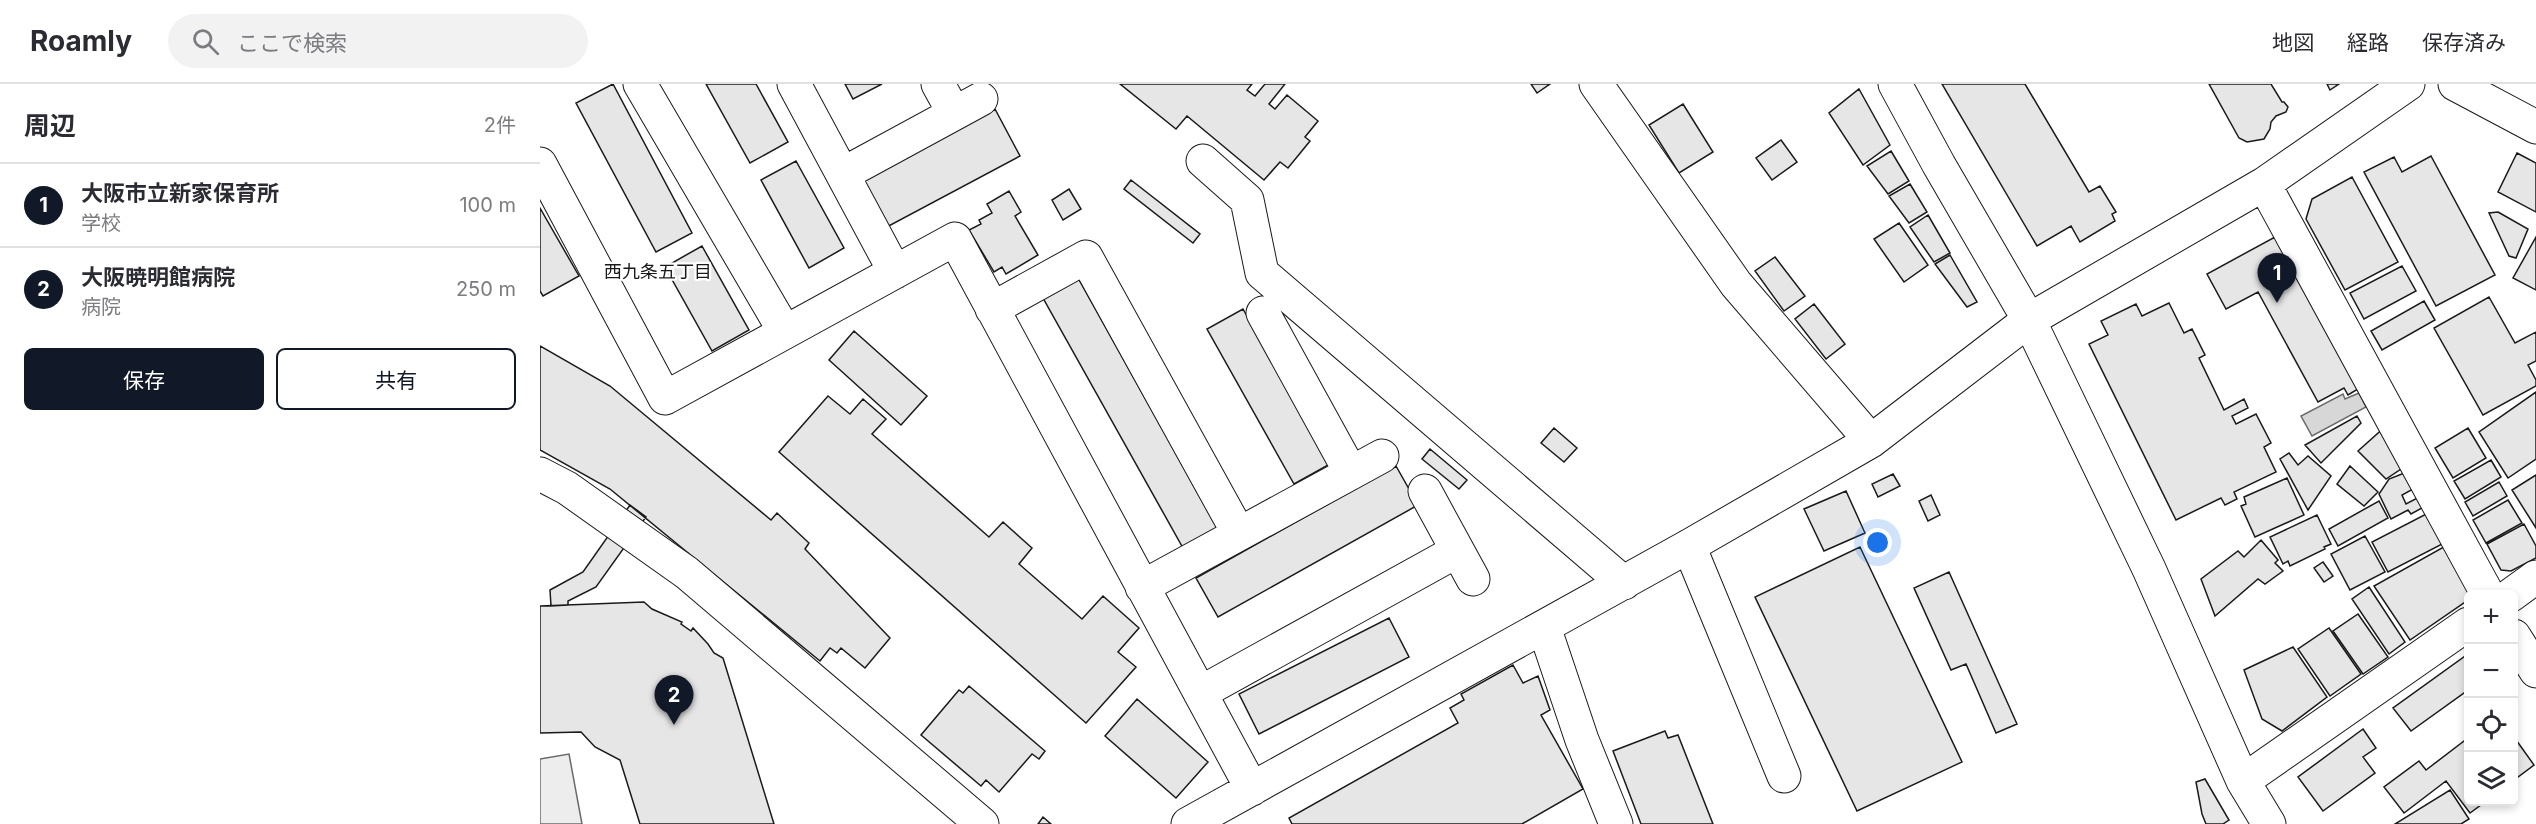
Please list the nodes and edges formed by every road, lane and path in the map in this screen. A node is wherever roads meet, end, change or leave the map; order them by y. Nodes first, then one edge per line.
1 (640, 84) edge
2 (794, 84) edge
3 (938, 84) edge
4 (1596, 84) edge
5 (1895, 84) edge
6 (2408, 84) edge
7 (2455, 84) edge
8 (2536, 127) edge
9 (1203, 161) dead end
10 (540, 164) edge
11 (843, 174) junction
12 (2264, 184) junction
13 (896, 272) junction
14 (992, 309) junction
15 (1263, 313) dead end
16 (2029, 320) junction
17 (785, 332) junction
18 (1871, 441) junction
19 (1382, 456) dead end
20 (1351, 473) junction
21 (540, 474) edge
22 (1425, 491) dead end
23 (1239, 534) junction
24 (1689, 546) junction
25 (2536, 577) edge
26 (1624, 583) junction
27 (1142, 587) junction
28 (2486, 590) edge
29 (2517, 590) edge
30 (1544, 627) junction
31 (2464, 627) edge
32 (2518, 642) edge
33 (2536, 671) edge
34 (1200, 693) junction
35 (1784, 776) dead end
36 (2243, 781) junction
37 (1252, 789) junction
38 (982, 824) edge
39 (1188, 824) edge
40 (1616, 824) edge
41 (2269, 824) edge

1 - 17 street
2 - 11 street
3 - 11 street
4 - 18 street
5 - 16 street
6 - 12 street
7 - 8 street
9 - 26 street
10 - 17 street
11 - 13 street
12 - 16 street
12 - 28 street
13 - 14 street
13 - 17 street
14 - 23 street
14 - 27 street
15 - 20 street
16 - 18 street
16 - 36 street
18 - 24 street
19 - 20 street
20 - 23 street
21 - 38 street
22 - 34 street
23 - 27 street
24 - 26 street
24 - 35 street
25 - 29 street
26 - 30 street
27 - 34 street
30 - 37 street
30 - 40 street
31 - 36 street
32 - 33 street
34 - 37 street
36 - 41 street
37 - 39 street

